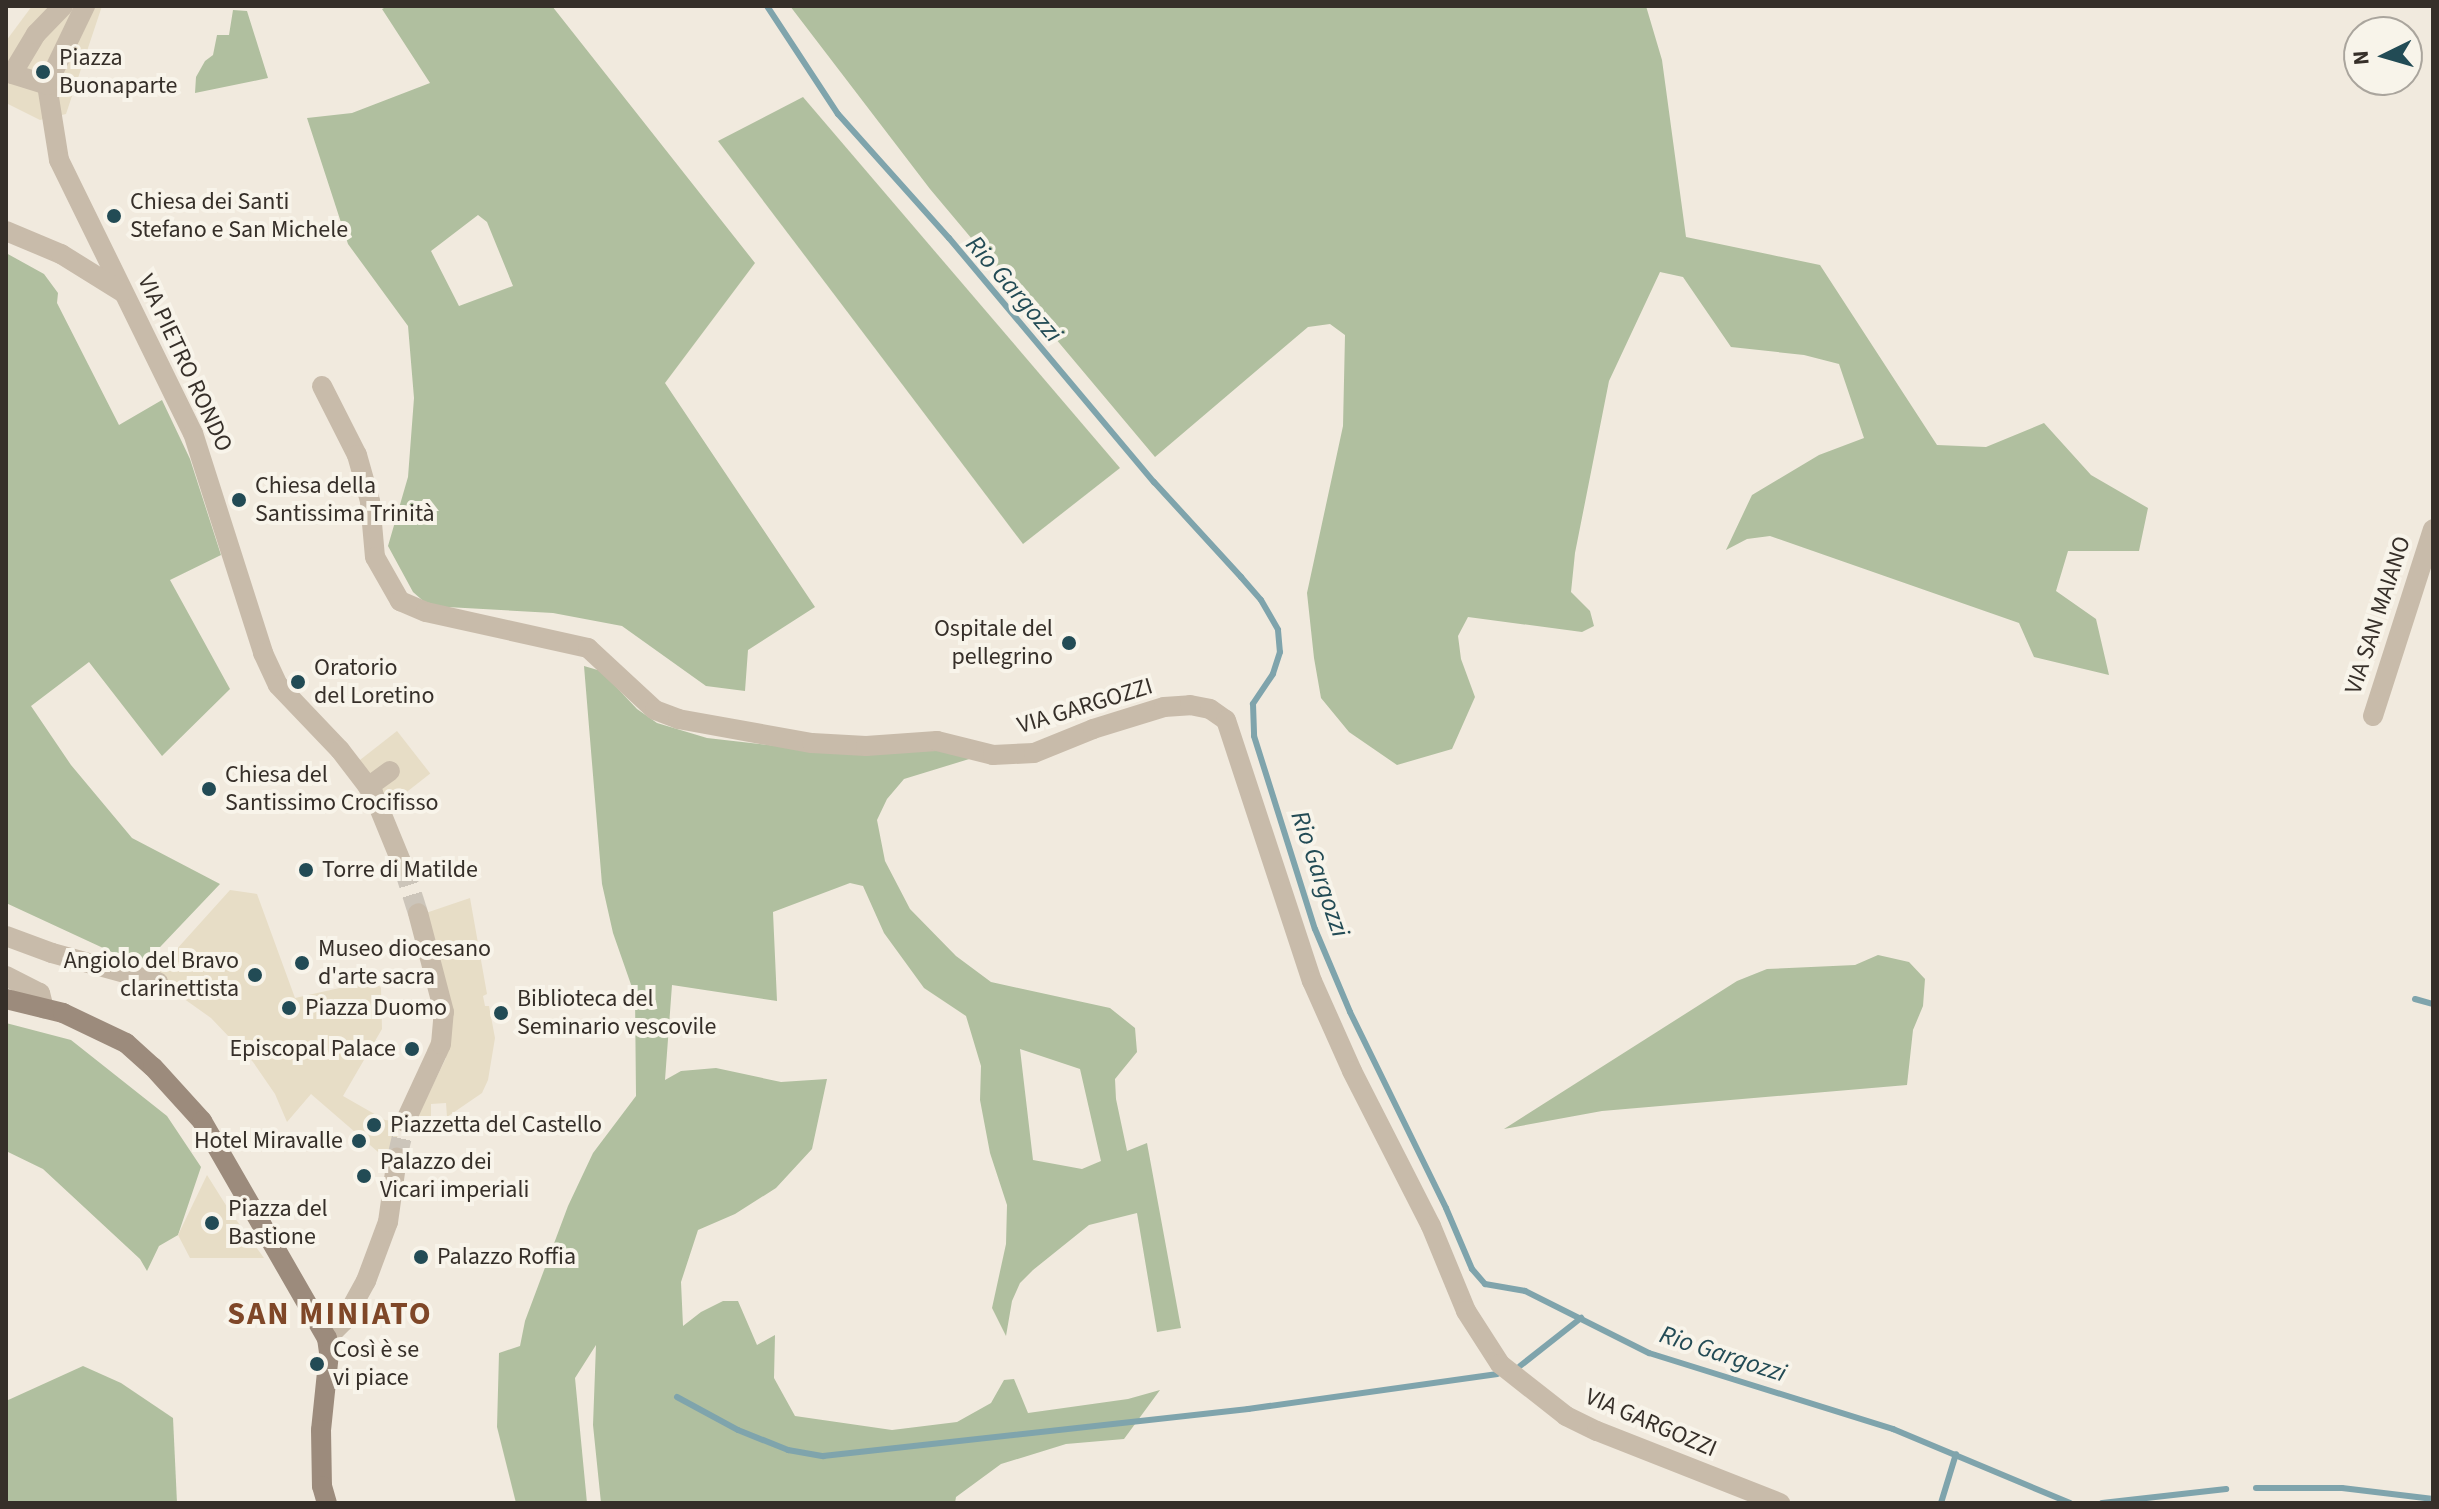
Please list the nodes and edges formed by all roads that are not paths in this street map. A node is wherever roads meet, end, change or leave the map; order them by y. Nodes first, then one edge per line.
1 (63, 6) edge
2 (85, 6) edge
3 (9, 76) edge
4 (47, 85) junction
5 (6, 231) edge
6 (125, 294) junction
7 (322, 386) dead end
8 (2433, 529) edge
9 (2373, 716) dead end
10 (390, 771) dead end
11 (368, 787) junction
12 (403, 866) tunnel mouth
13 (418, 913) tunnel mouth
14 (6, 936) edge
15 (6, 976) edge
16 (158, 982) dead end
17 (6, 999) edge
18 (44, 1009) junction
19 (405, 1122) tunnel mouth
20 (397, 1158) tunnel mouth
21 (327, 1338) junction
22 (327, 1503) edge
23 (1780, 1503) edge

1 - 3 street
2 - 4 street
3 - 4 street
4 - 6 street, VIA PIETRO RONDO
5 - 6 street
6 - 11 street, VIA PIETRO RONDO
7 - 23 street, VIA GARGOZZI
8 - 9 street, VIA SAN MAIANO
10 - 11 street
11 - 12 street, VIA PIETRO RONDO
13 - 19 street
14 - 16 street
15 - 18 street
17 - 18 main road
18 - 21 main road
20 - 21 street
21 - 22 main road

